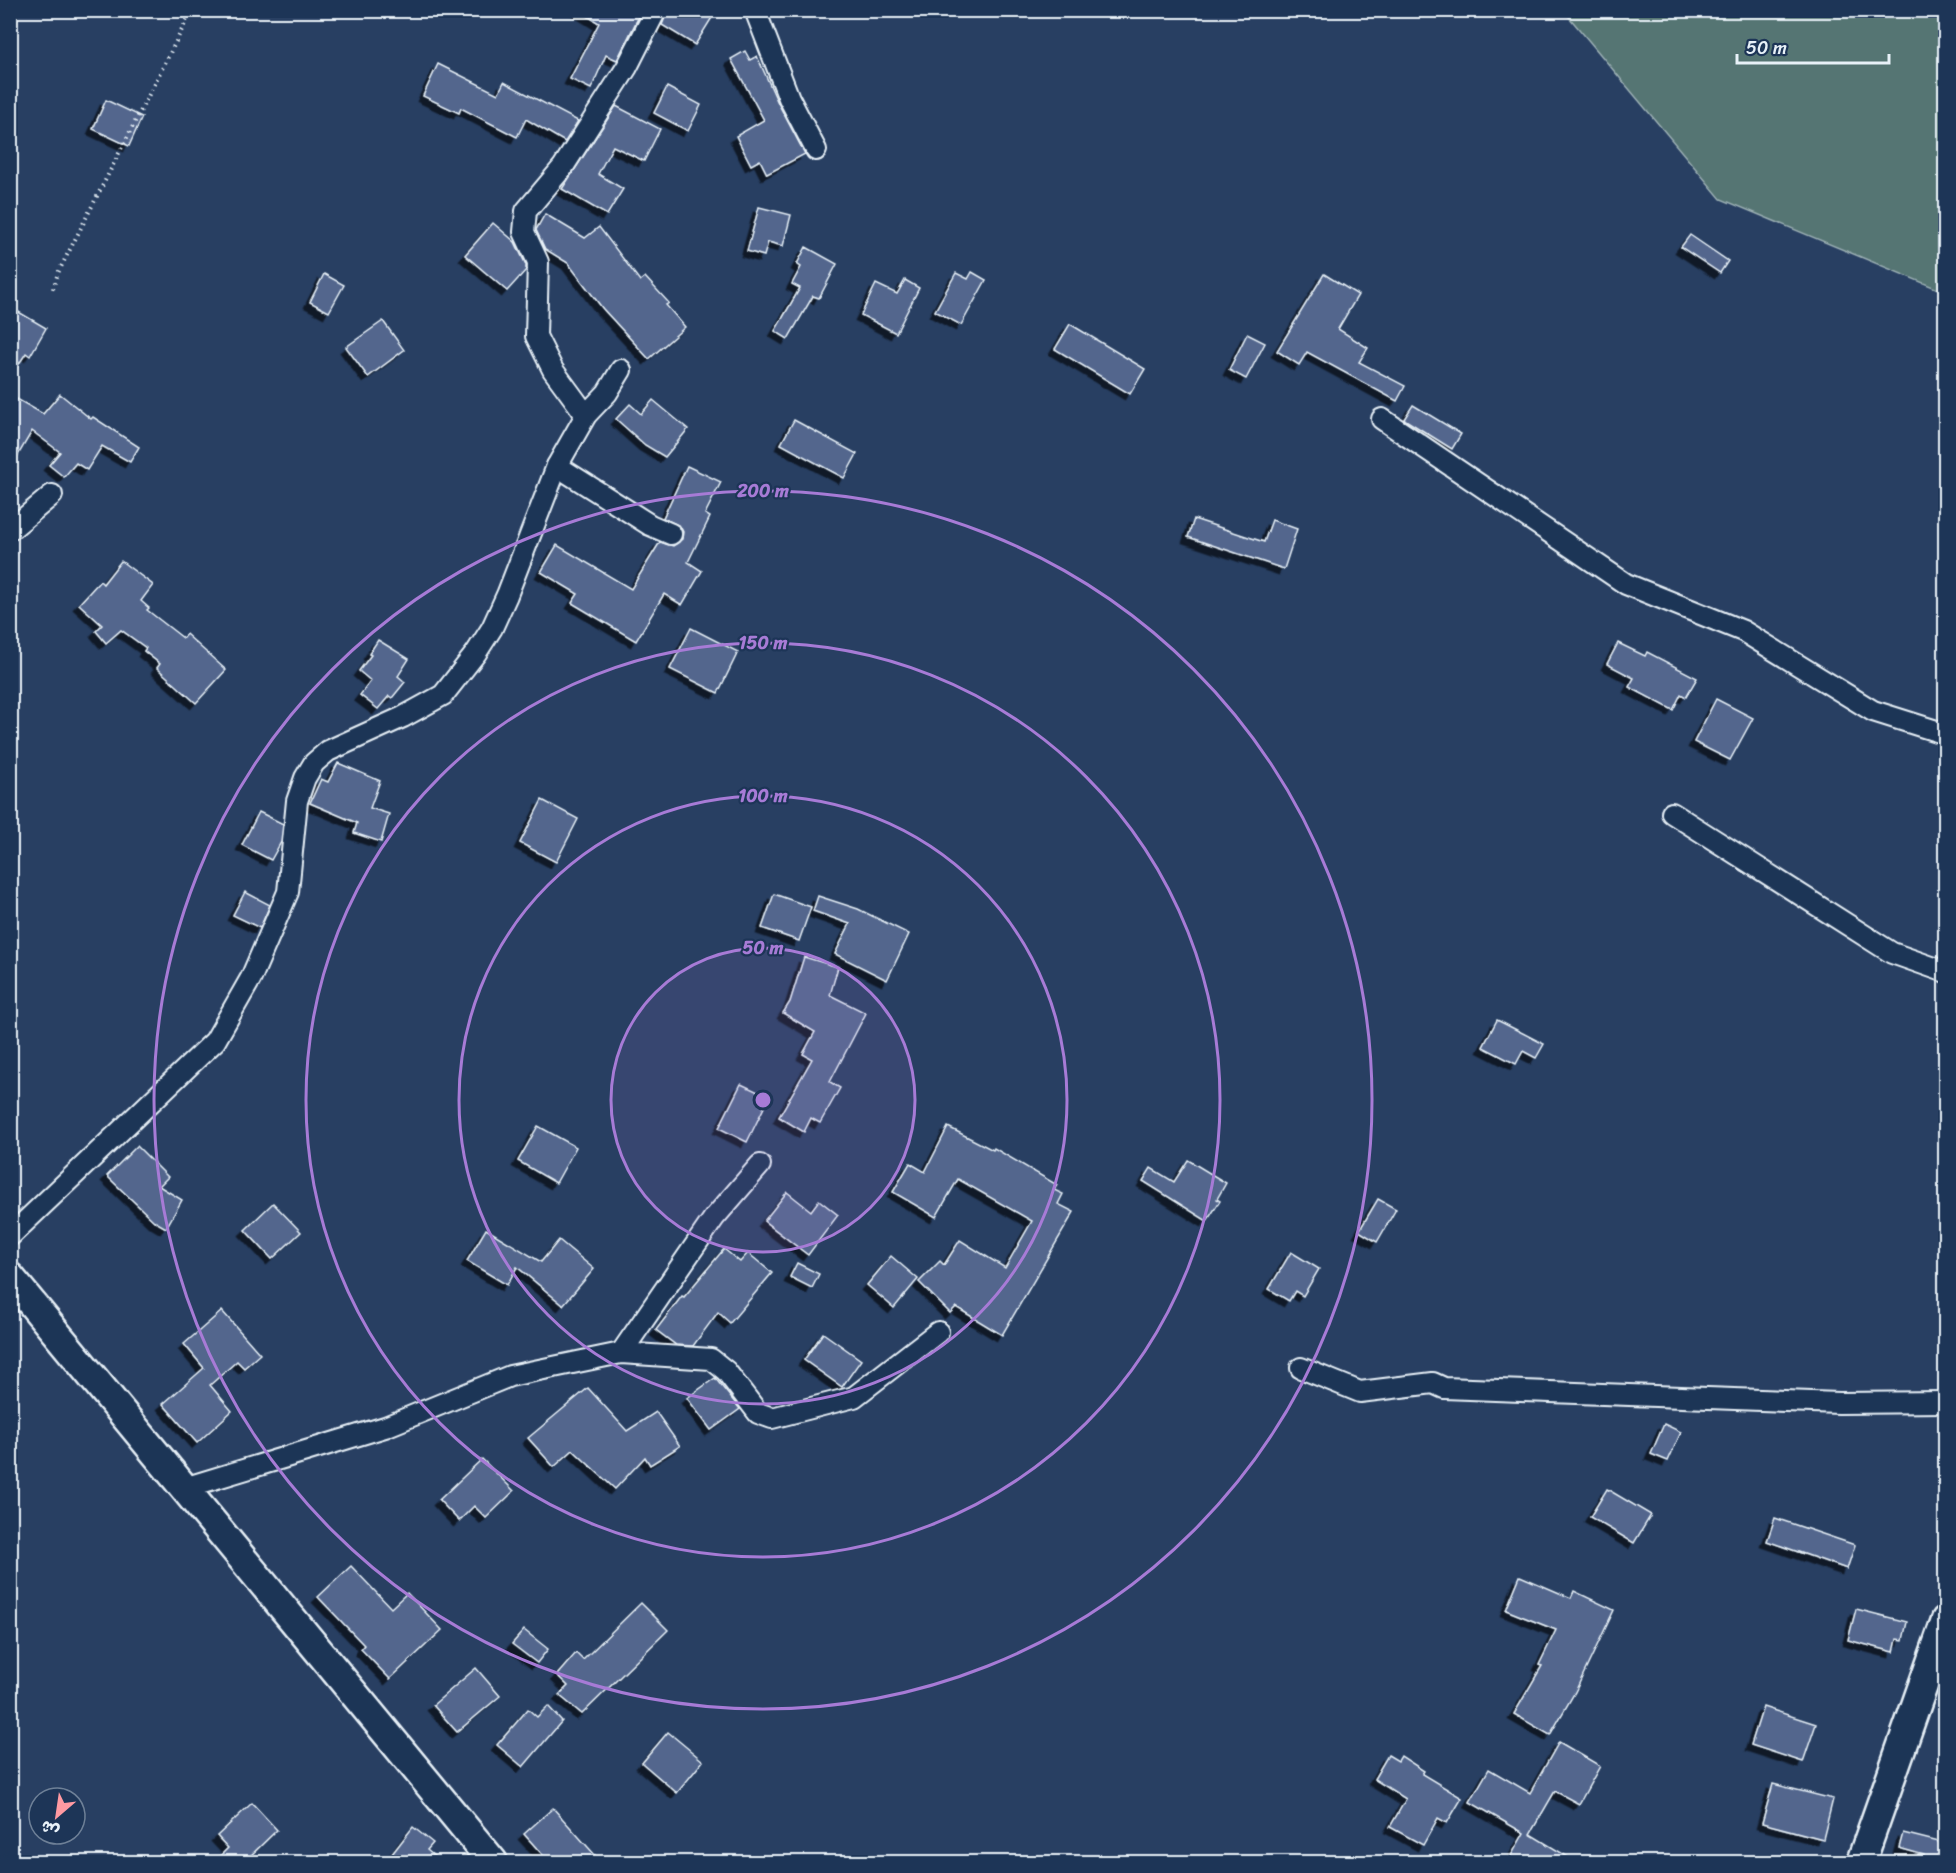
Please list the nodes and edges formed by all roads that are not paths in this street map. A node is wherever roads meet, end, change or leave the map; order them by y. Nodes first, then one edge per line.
1 (656, 10) edge
2 (756, 10) edge
3 (816, 150) dead end
4 (621, 370) dead end
5 (586, 415) junction
6 (1382, 419) dead end
7 (557, 466) junction
8 (52, 495) dead end
9 (10, 530) edge
10 (671, 534) dead end
11 (1946, 734) edge
12 (1672, 813) dead end
13 (1946, 972) edge
14 (760, 1165) dead end
15 (10, 1236) edge
16 (10, 1277) edge
17 (938, 1332) dead end
18 (621, 1353) junction
19 (1301, 1368) dead end
20 (1946, 1401) edge
21 (184, 1488) junction
22 (1946, 1620) edge
23 (493, 1863) edge
24 (1861, 1863) edge

1 - 5 street
2 - 3 street
4 - 5 street
5 - 7 street
6 - 11 street
7 - 10 street
7 - 15 street
8 - 9 street
12 - 13 street
14 - 18 street
16 - 21 main road
17 - 18 street
18 - 21 street
19 - 20 street
21 - 23 main road
22 - 24 main road

